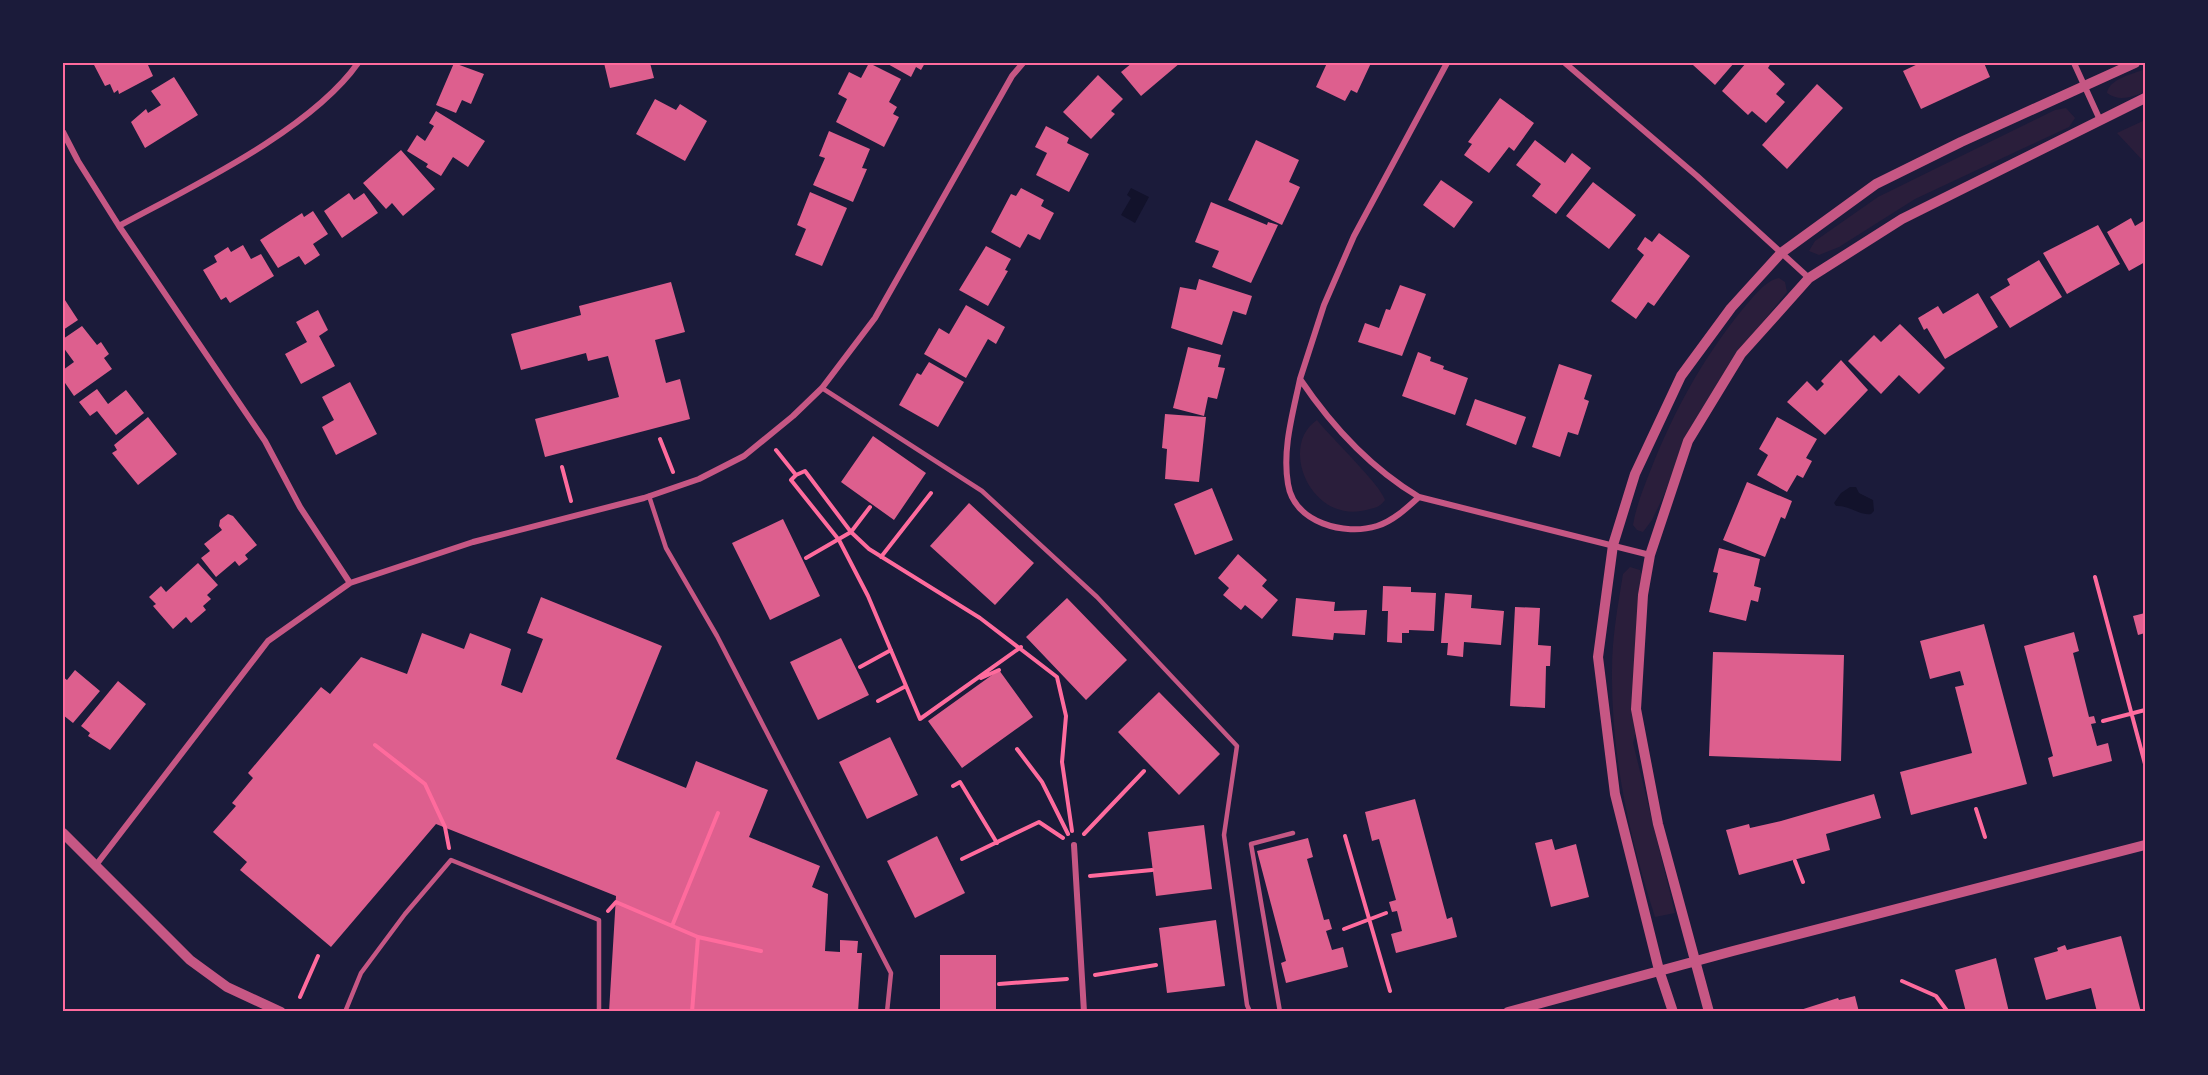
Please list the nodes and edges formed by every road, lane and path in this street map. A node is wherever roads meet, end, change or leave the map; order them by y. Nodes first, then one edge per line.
1 (357, 63) edge
2 (1023, 63) edge
3 (1447, 63) edge
4 (1565, 63) edge
5 (2074, 63) edge
6 (2134, 63) edge
7 (2085, 87) junction
8 (2145, 98) edge
9 (2100, 120) junction
10 (63, 132) edge
11 (119, 226) junction
12 (1781, 253) junction
13 (1809, 278) junction
14 (1300, 379) junction
15 (822, 388) junction
16 (766, 438) junction
17 (660, 439) dead end
18 (562, 467) dead end
19 (796, 475) junction
20 (679, 487) junction
21 (931, 494) dead end
22 (649, 496) junction
23 (1419, 497) junction
24 (870, 507) dead end
25 (575, 516) junction
26 (851, 531) junction
27 (839, 540) junction
28 (1613, 546) junction
29 (1650, 555) junction
30 (881, 557) junction
31 (806, 558) dead end
32 (2095, 577) dead end
33 (350, 583) junction
34 (1021, 647) junction
35 (891, 650) junction
36 (860, 667) dead end
37 (999, 670) dead end
38 (973, 681) junction
39 (906, 686) junction
40 (878, 701) dead end
41 (2145, 710) edge
42 (2132, 714) junction
43 (2103, 721) dead end
44 (375, 745) dead end
45 (1017, 748) dead end
46 (2145, 764) edge
47 (1144, 771) dead end
48 (953, 786) dead end
49 (1976, 809) dead end
50 (718, 813) dead end
51 (63, 833) edge
52 (1293, 833) dead end
53 (1345, 836) dead end
54 (1985, 837) dead end
55 (997, 843) junction
56 (1074, 845) junction
57 (2145, 845) edge
58 (962, 859) dead end
59 (451, 860) junction
60 (1795, 861) dead end
61 (96, 865) junction
62 (1152, 870) dead end
63 (1074, 878) junction
64 (1803, 882) dead end
65 (1386, 914) dead end
66 (1370, 919) junction
67 (599, 920) junction
68 (672, 926) junction
69 (1344, 929) dead end
70 (698, 937) junction
71 (761, 951) dead end
72 (318, 956) dead end
73 (1695, 961) junction
74 (1156, 965) dead end
75 (1659, 970) junction
76 (1081, 977) junction
77 (1902, 981) dead end
78 (999, 984) dead end
79 (1390, 990) dead end
80 (300, 997) dead end
81 (281, 1012) edge
82 (345, 1012) edge
83 (599, 1012) edge
84 (692, 1012) edge
85 (887, 1012) edge
86 (1084, 1012) edge
87 (1250, 1012) edge
88 (1280, 1012) edge
89 (1508, 1012) edge
90 (1673, 1012) edge
91 (1709, 1012) edge
92 (1948, 1012) edge

1 - 11 street
2 - 15 street
3 - 14 street
4 - 12 street
5 - 7 street
6 - 7 street
7 - 9 street
7 - 12 street
8 - 9 street
9 - 13 street
10 - 11 street
11 - 33 street
12 - 13 street
12 - 28 street
13 - 29 street
14 - 23 street
14 - 23 street
15 - 16 street
15 - 87 lane
16 - 19 path
16 - 20 street
17 - 20 path
18 - 25 path
19 - 26 path
19 - 27 path
20 - 22 street
21 - 30 path
22 - 25 street
22 - 85 lane
23 - 28 street
24 - 26 path
25 - 33 street
26 - 27 path
26 - 30 path
27 - 31 path
27 - 35 path
28 - 29 street
28 - 75 street
29 - 73 street
30 - 34 path
32 - 42 path
33 - 61 street
34 - 38 path
34 - 56 path
35 - 36 path
35 - 39 path
37 - 38 path
38 - 39 path
39 - 40 path
41 - 42 path
42 - 43 path
42 - 46 path
44 - 59 path
45 - 56 path
47 - 56 path
48 - 55 path
49 - 54 path
50 - 68 path
51 - 61 street
52 - 88 lane
53 - 66 path
55 - 56 path
55 - 58 path
56 - 63 street
57 - 73 street
59 - 67 lane
59 - 82 lane
60 - 64 path
61 - 81 street
62 - 63 path
63 - 76 street
65 - 66 path
66 - 69 path
66 - 79 path
67 - 68 path
67 - 83 lane
68 - 70 path
70 - 71 path
70 - 84 path
72 - 80 path
73 - 75 street
73 - 91 street
74 - 76 path
75 - 89 street
75 - 90 street
76 - 78 path
76 - 86 street
77 - 92 path

